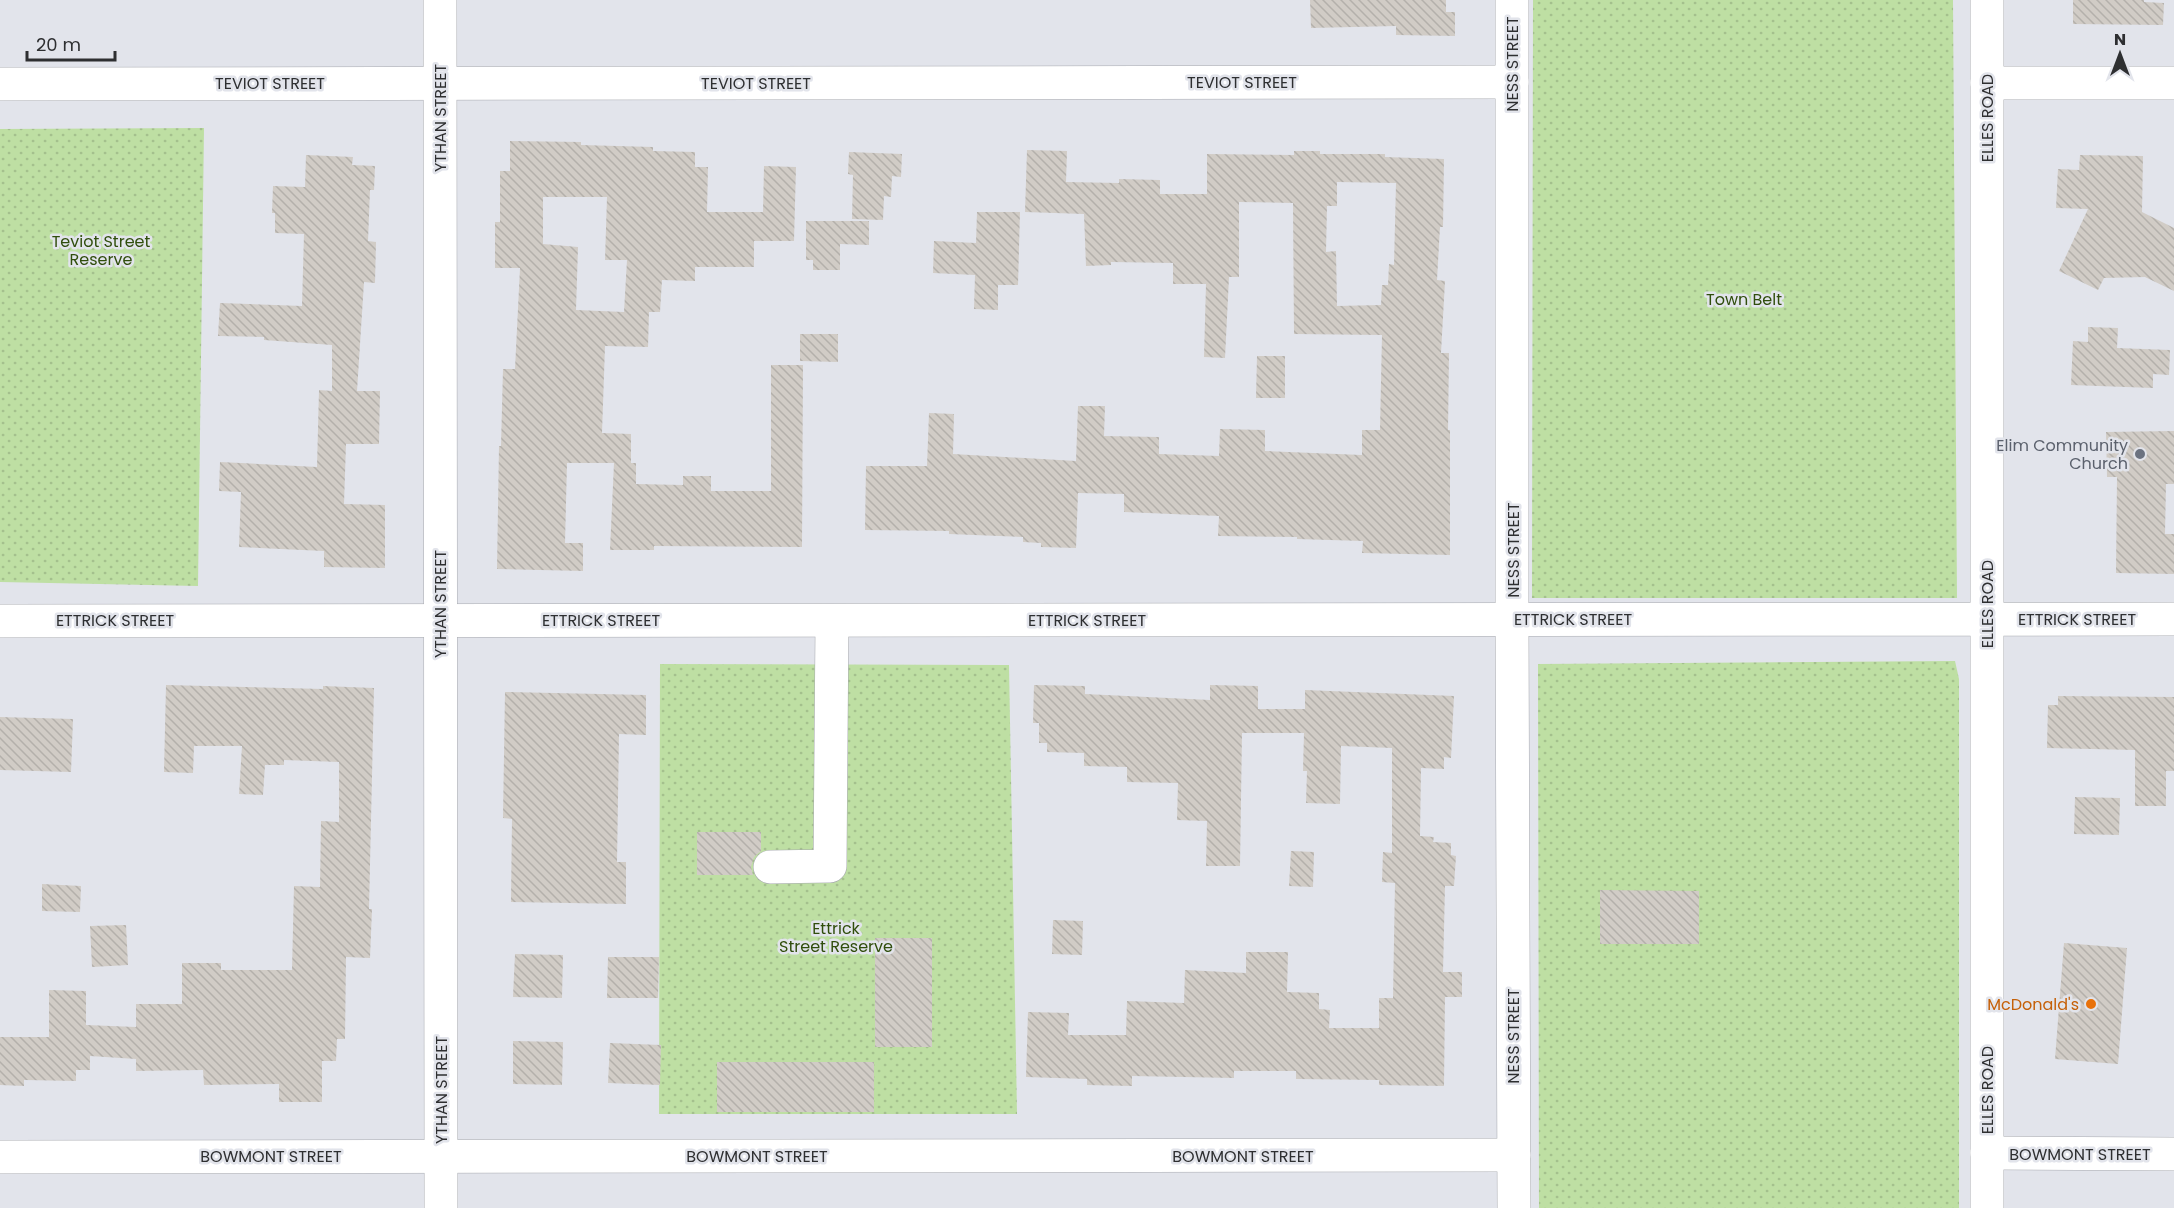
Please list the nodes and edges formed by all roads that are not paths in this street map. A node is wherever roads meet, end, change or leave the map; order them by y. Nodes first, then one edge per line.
1 (440, 0) edge
2 (1512, 0) edge
3 (1987, 0) edge
4 (440, 82) junction
5 (1512, 82) junction
6 (1987, 83) junction
7 (2174, 83) edge
8 (0, 84) edge
9 (1512, 619) junction
10 (1987, 619) junction
11 (2174, 619) edge
12 (441, 620) junction
13 (0, 621) edge
14 (832, 621) junction
15 (770, 867) dead end
16 (1987, 1154) junction
17 (2174, 1154) edge
18 (1514, 1155) junction
19 (441, 1156) junction
20 (0, 1157) edge
21 (441, 1208) edge
22 (1514, 1208) edge
23 (1987, 1208) edge

1 - 4 street, YTHAN STREET
2 - 5 street, NESS STREET
3 - 6 street, ELLES ROAD
4 - 5 street, TEVIOT STREET
4 - 8 street, TEVIOT STREET
4 - 12 street, YTHAN STREET
5 - 9 street, NESS STREET
6 - 7 street
6 - 10 street, ELLES ROAD
9 - 10 street, ETTRICK STREET
9 - 14 street, ETTRICK STREET
9 - 18 street, NESS STREET
10 - 11 street, ETTRICK STREET
10 - 16 street, ELLES ROAD
12 - 13 street, ETTRICK STREET
12 - 14 street, ETTRICK STREET
12 - 19 street, YTHAN STREET
14 - 15 street
16 - 17 street, BOWMONT STREET
16 - 23 street, ELLES ROAD
18 - 19 street, BOWMONT STREET
18 - 22 street, NESS STREET
19 - 20 street, BOWMONT STREET
19 - 21 street, YTHAN STREET

